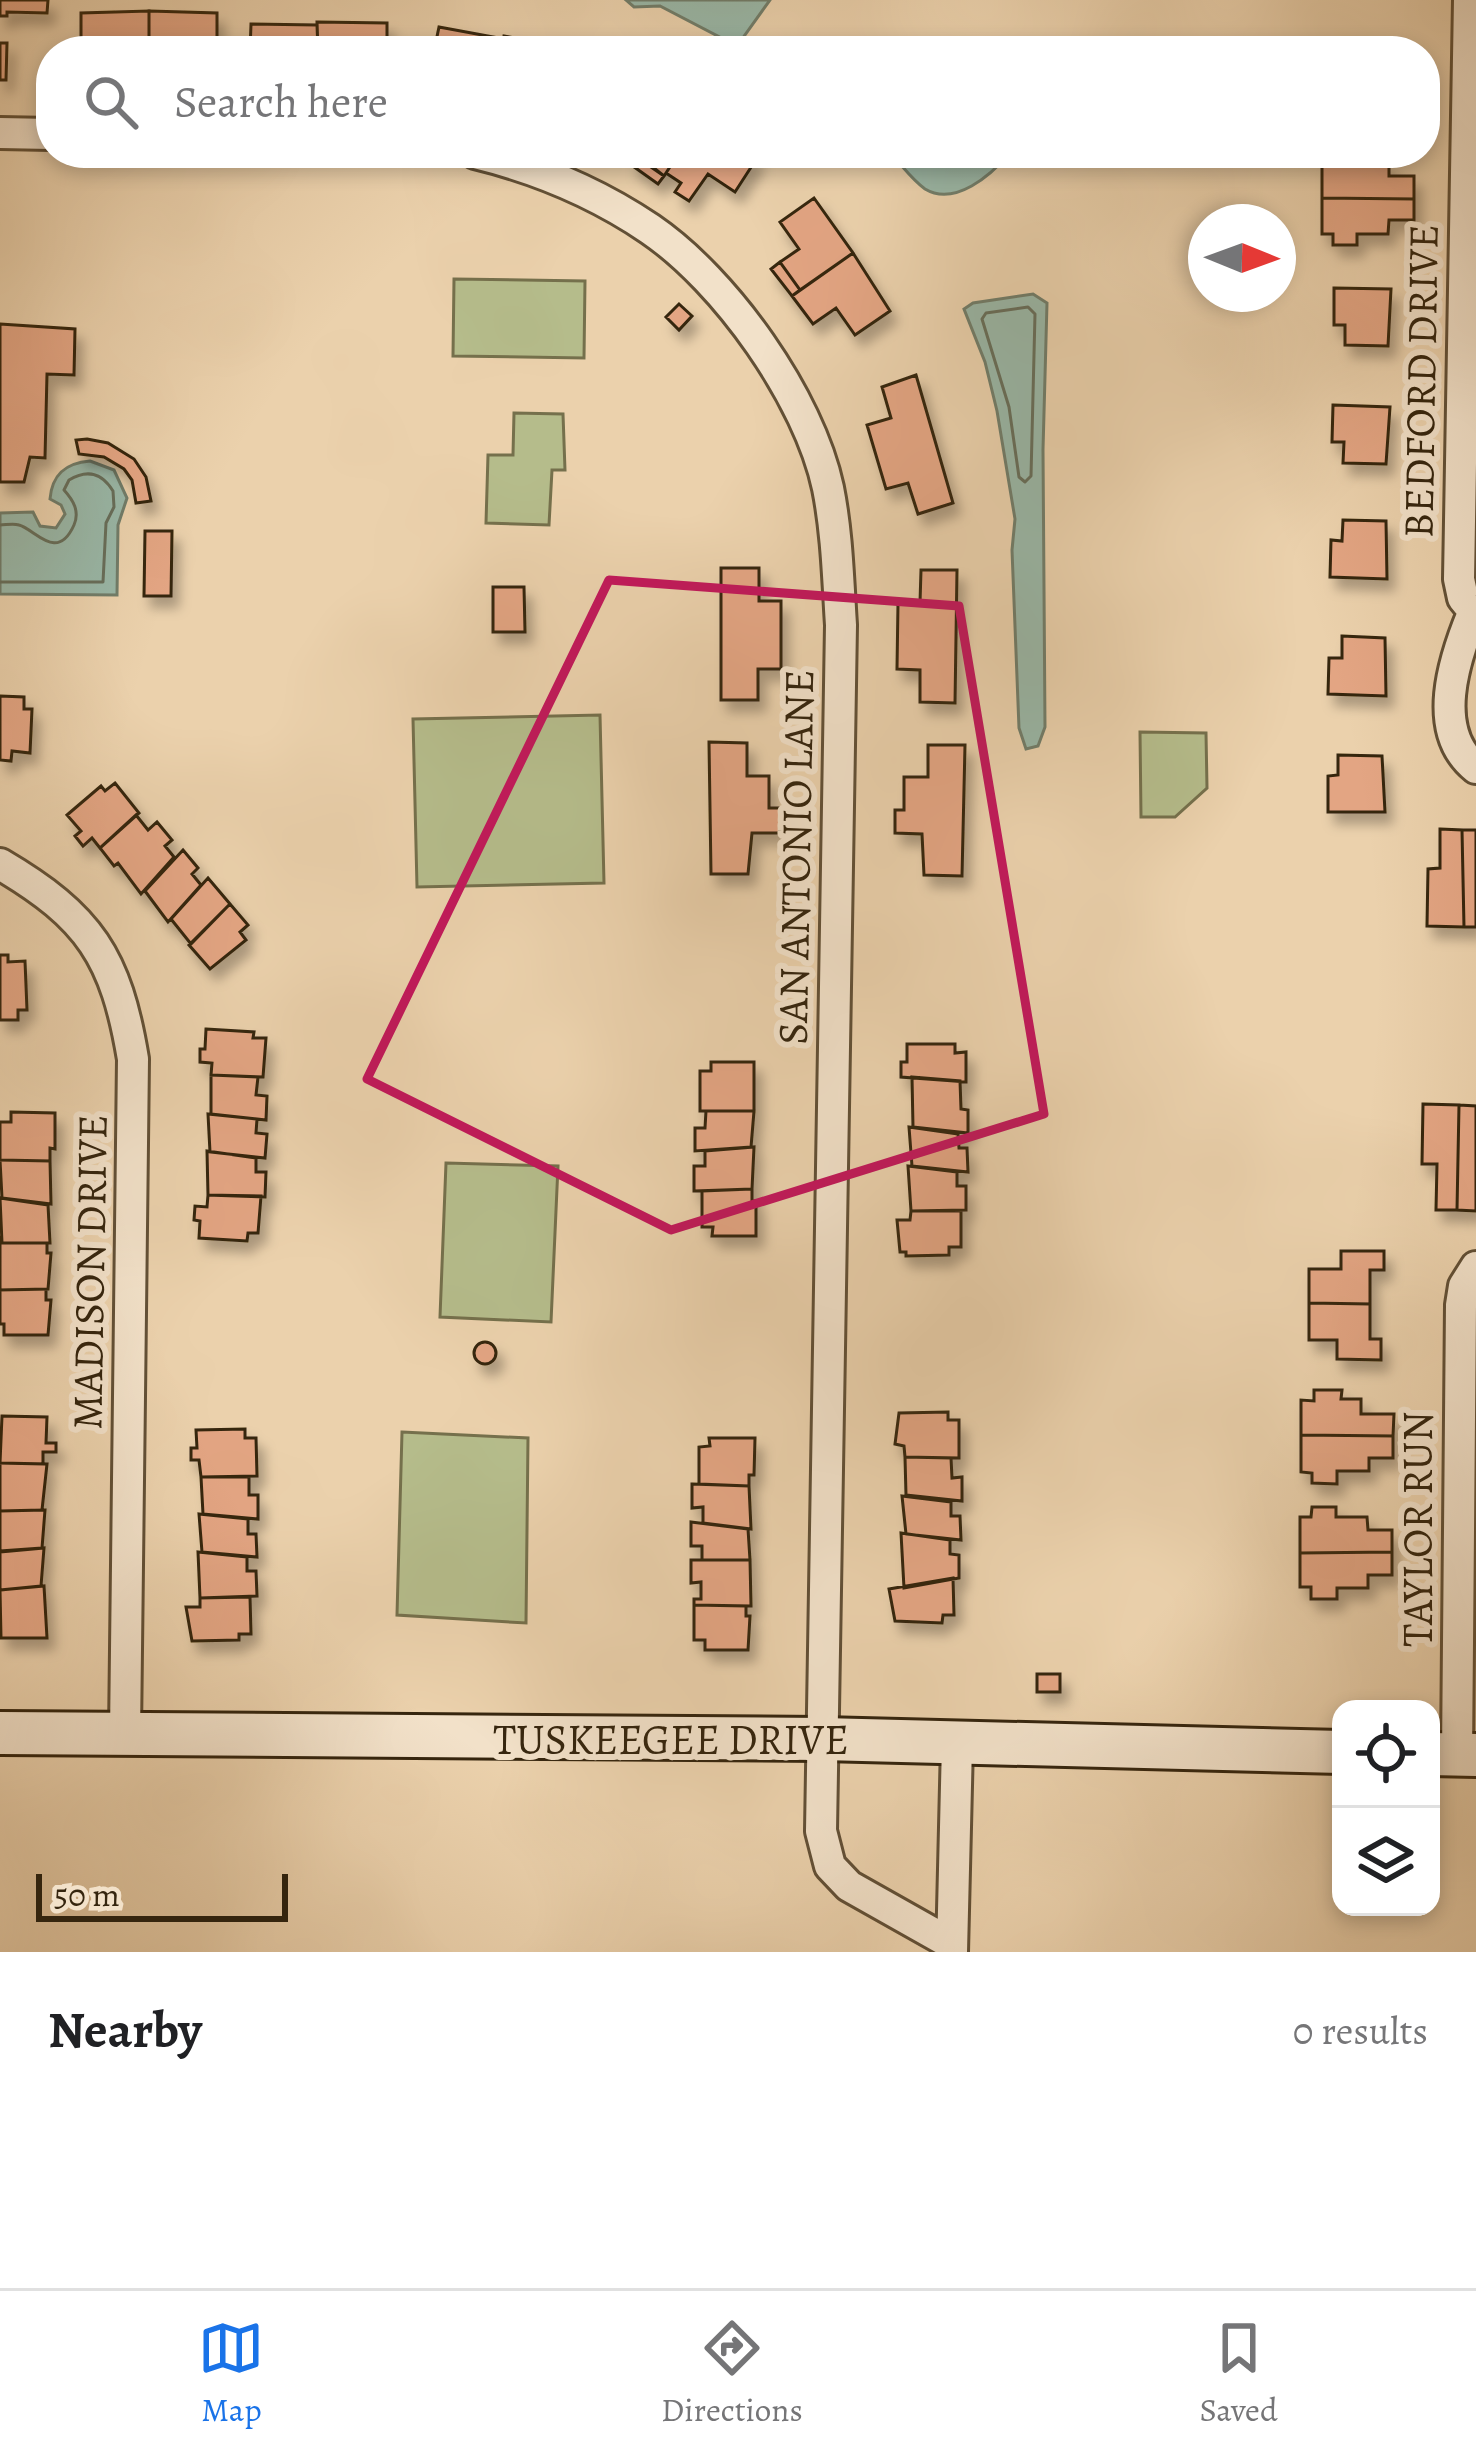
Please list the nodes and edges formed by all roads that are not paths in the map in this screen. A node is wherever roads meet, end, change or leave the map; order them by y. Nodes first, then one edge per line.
1 (1469, 0) edge
2 (0, 133) edge
3 (36, 134) edge
4 (1470, 140) edge
5 (527, 168) edge
6 (1475, 613) edge
7 (1476, 768) edge
8 (0, 864) edge
9 (1476, 1267) edge
10 (1461, 1305) junction
11 (1476, 1342) edge
12 (0, 1732) edge
13 (125, 1734) junction
14 (823, 1739) junction
15 (957, 1744) junction
16 (1332, 1752) edge
17 (1455, 1754) edge
18 (952, 1948) edge

1 - 4 street, BEDFORD DRIVE
2 - 3 street
4 - 6 street, BEDFORD DRIVE
5 - 14 street, SAN ANTONIO LANE
6 - 7 street
8 - 13 street, MADISON DRIVE
9 - 10 street, TAYLOR RUN
10 - 11 street
10 - 17 street, TAYLOR RUN
12 - 13 street, TUSKEEGEE DRIVE
13 - 14 street, TUSKEEGEE DRIVE
14 - 15 street, TUSKEEGEE DRIVE
14 - 18 street, SAN ANTONIO LANE
15 - 16 street, TUSKEEGEE DRIVE
15 - 18 street

